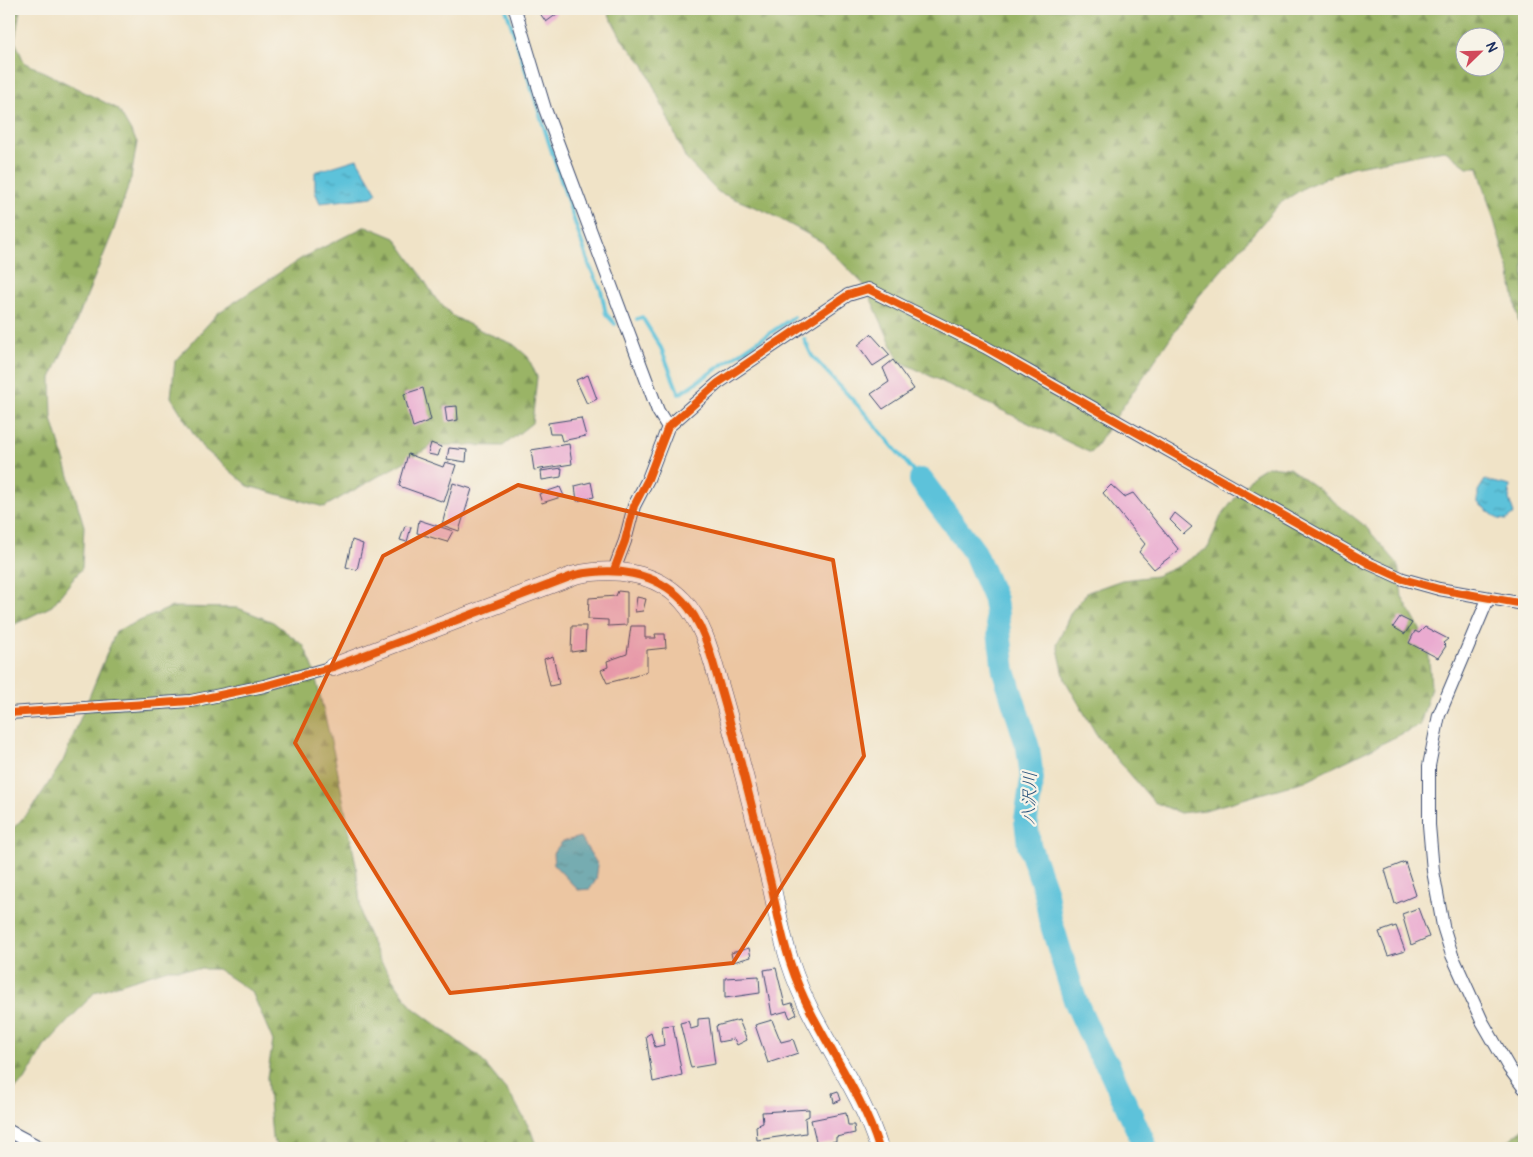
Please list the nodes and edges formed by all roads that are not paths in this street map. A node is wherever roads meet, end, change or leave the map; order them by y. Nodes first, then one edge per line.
1 (515, 9) edge
2 (668, 427) junction
3 (614, 570) junction
4 (1488, 599) junction
5 (1524, 604) edge
6 (334, 667) joint
7 (9, 713) edge
8 (1524, 1088) edge
9 (9, 1131) edge
10 (41, 1148) edge
11 (879, 1148) edge

1 - 2 street
2 - 3 street
2 - 4 street
3 - 6 street
3 - 11 street
4 - 5 street
4 - 8 street
6 - 7 street
9 - 10 street

